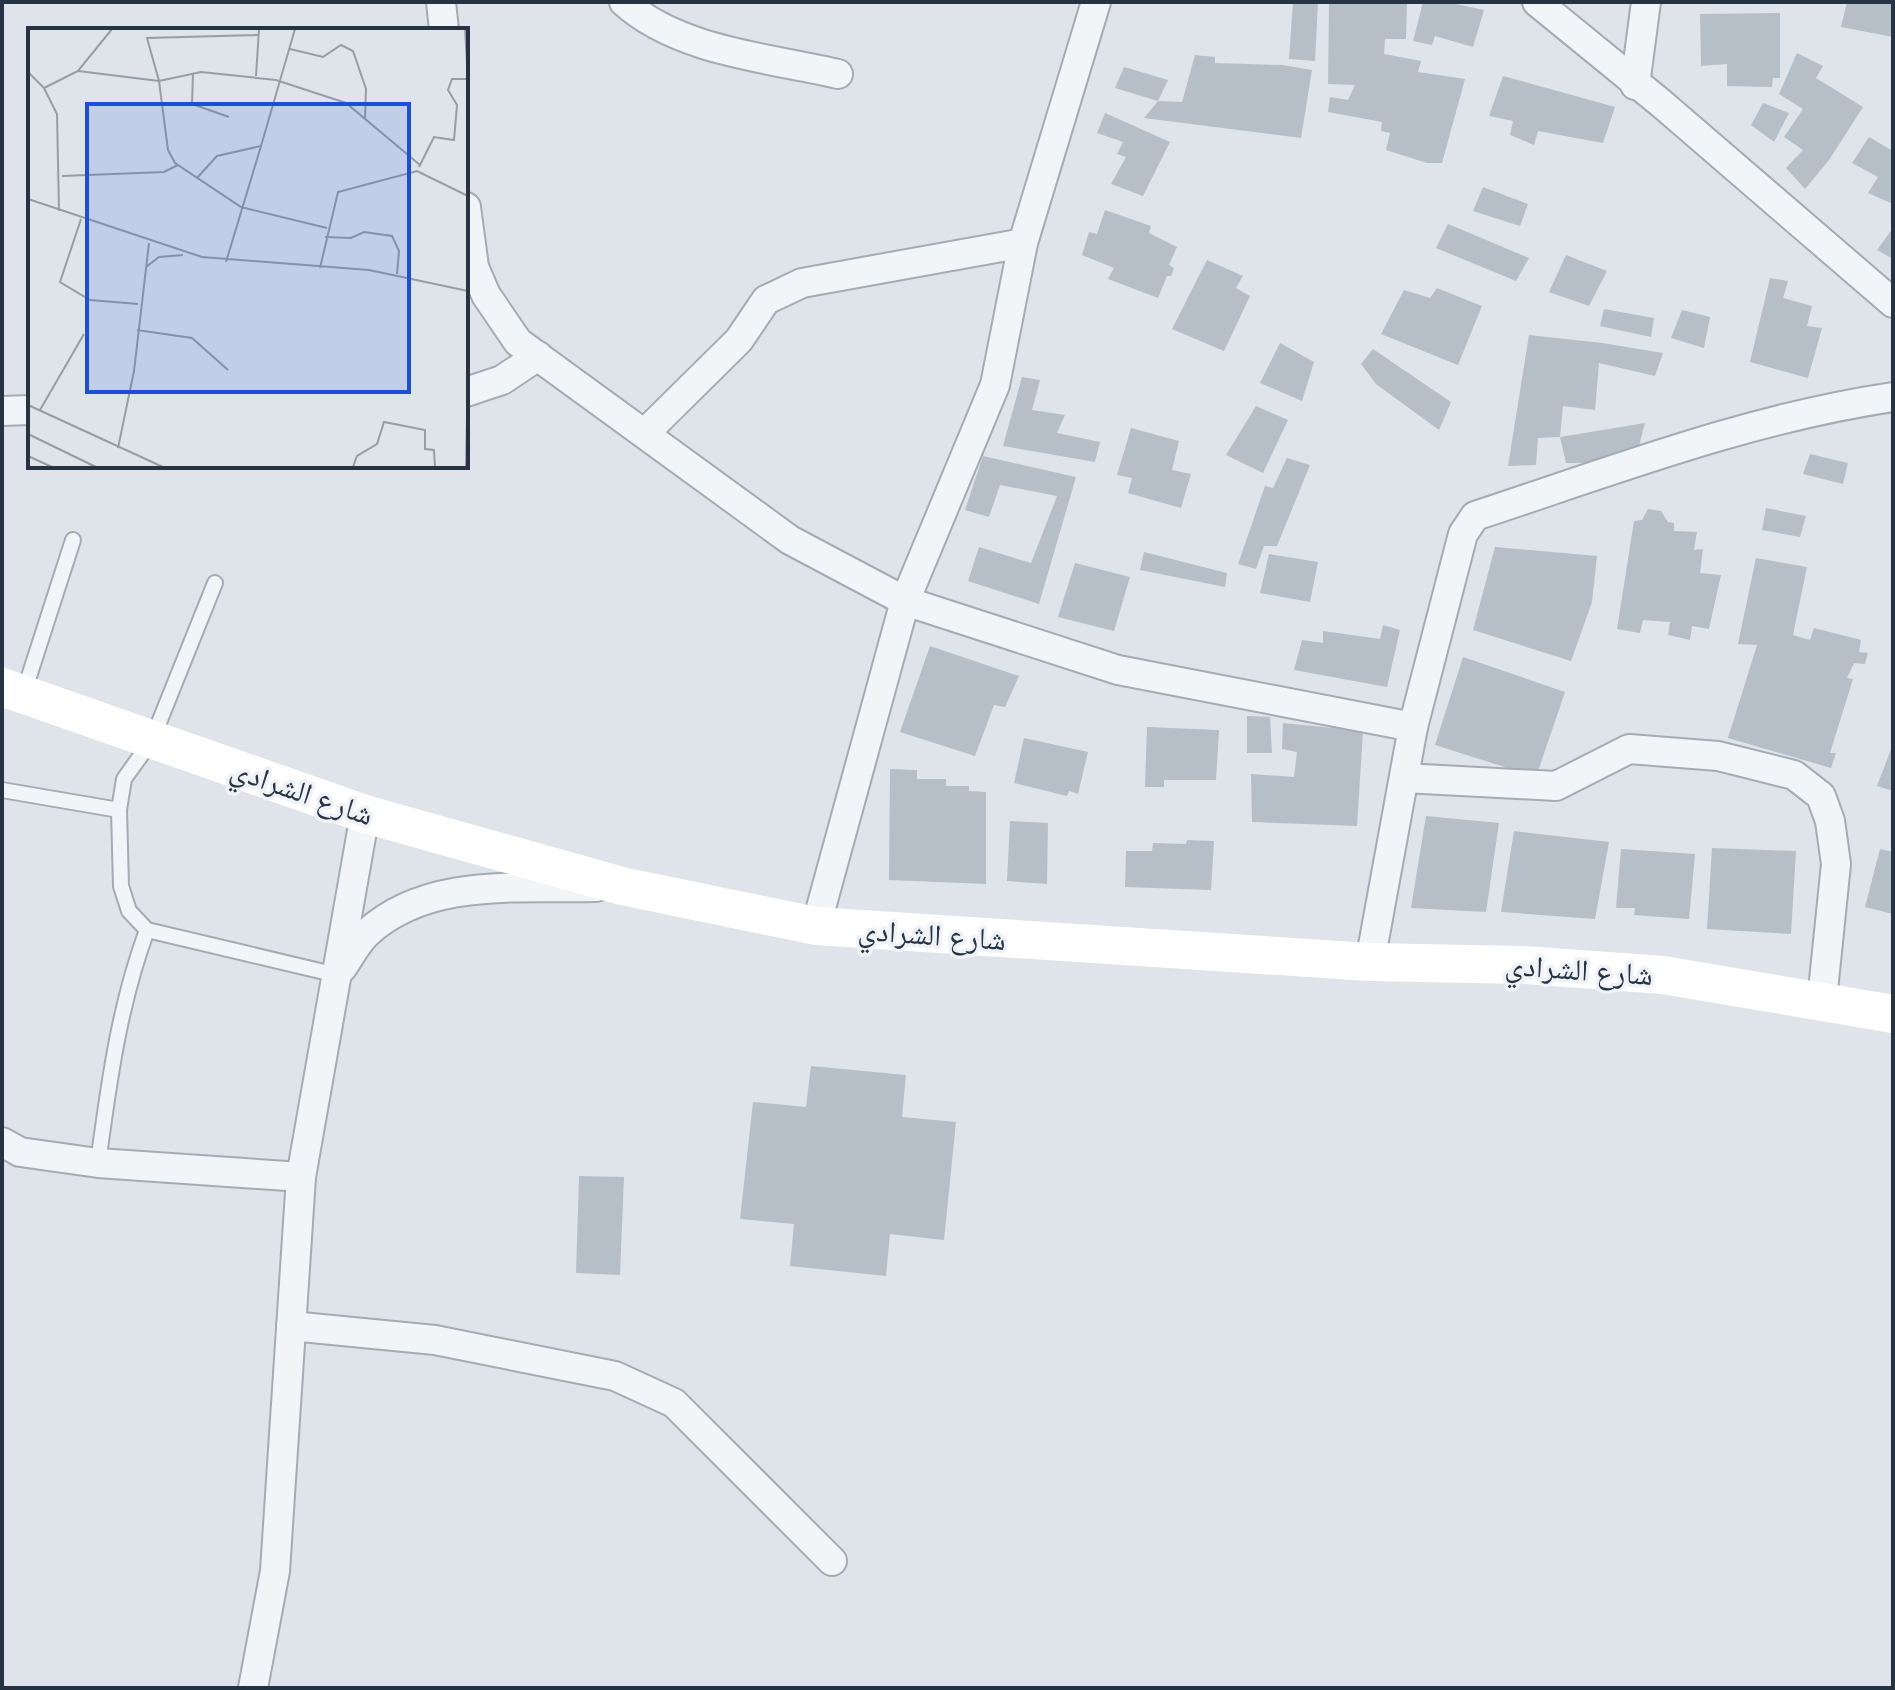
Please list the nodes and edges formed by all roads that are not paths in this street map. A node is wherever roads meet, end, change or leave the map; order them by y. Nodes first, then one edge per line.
1 (441, 2) edge
2 (624, 2) edge
3 (1096, 2) edge
4 (1537, 2) edge
5 (1646, 2) edge
6 (444, 28) edge
7 (838, 74) dead end
8 (1635, 85) junction
9 (468, 222) edge
10 (1023, 243) junction
11 (1893, 303) edge
12 (538, 356) junction
13 (468, 391) edge
14 (1893, 397) edge
15 (28, 410) edge
16 (2, 411) edge
17 (645, 433) junction
18 (73, 540) dead end
19 (215, 583) dead end
20 (905, 601) junction
21 (13, 691) edge
22 (1413, 727) junction
23 (152, 740) junction
24 (1404, 778) junction
25 (2, 790) edge
26 (119, 810) junction
27 (365, 814) junction
28 (622, 886) junction
29 (816, 926) junction
30 (147, 930) junction
31 (1370, 962) junction
32 (337, 975) junction
33 (1822, 1000) junction
34 (1893, 1014) edge
35 (2, 1142) edge
36 (98, 1163) junction
37 (301, 1177) junction
38 (291, 1326) junction
39 (832, 1561) dead end
40 (253, 1688) edge

1 - 6 street
2 - 7 street
3 - 10 street
4 - 8 street
5 - 8 street
8 - 11 street
9 - 12 street
10 - 17 street
10 - 20 street
12 - 13 street
12 - 17 street
14 - 22 street
15 - 16 street
17 - 20 street
18 - 21 lane
19 - 23 lane
20 - 22 street
20 - 29 street
21 - 23 street, شارع الشرادي
22 - 24 street
23 - 26 lane
23 - 27 street, شارع الشرادي
24 - 31 street
24 - 33 street
25 - 26 lane
26 - 30 lane
27 - 28 street, شارع الشرادي
27 - 32 street
28 - 29 street, شارع الشرادي
28 - 32 street
29 - 31 street, شارع الشرادي
30 - 32 lane
30 - 36 lane
31 - 33 street, شارع الشرادي
32 - 37 street
33 - 34 street, شارع الشرادي
35 - 36 street
36 - 37 street
37 - 38 street
38 - 39 street
38 - 40 street

